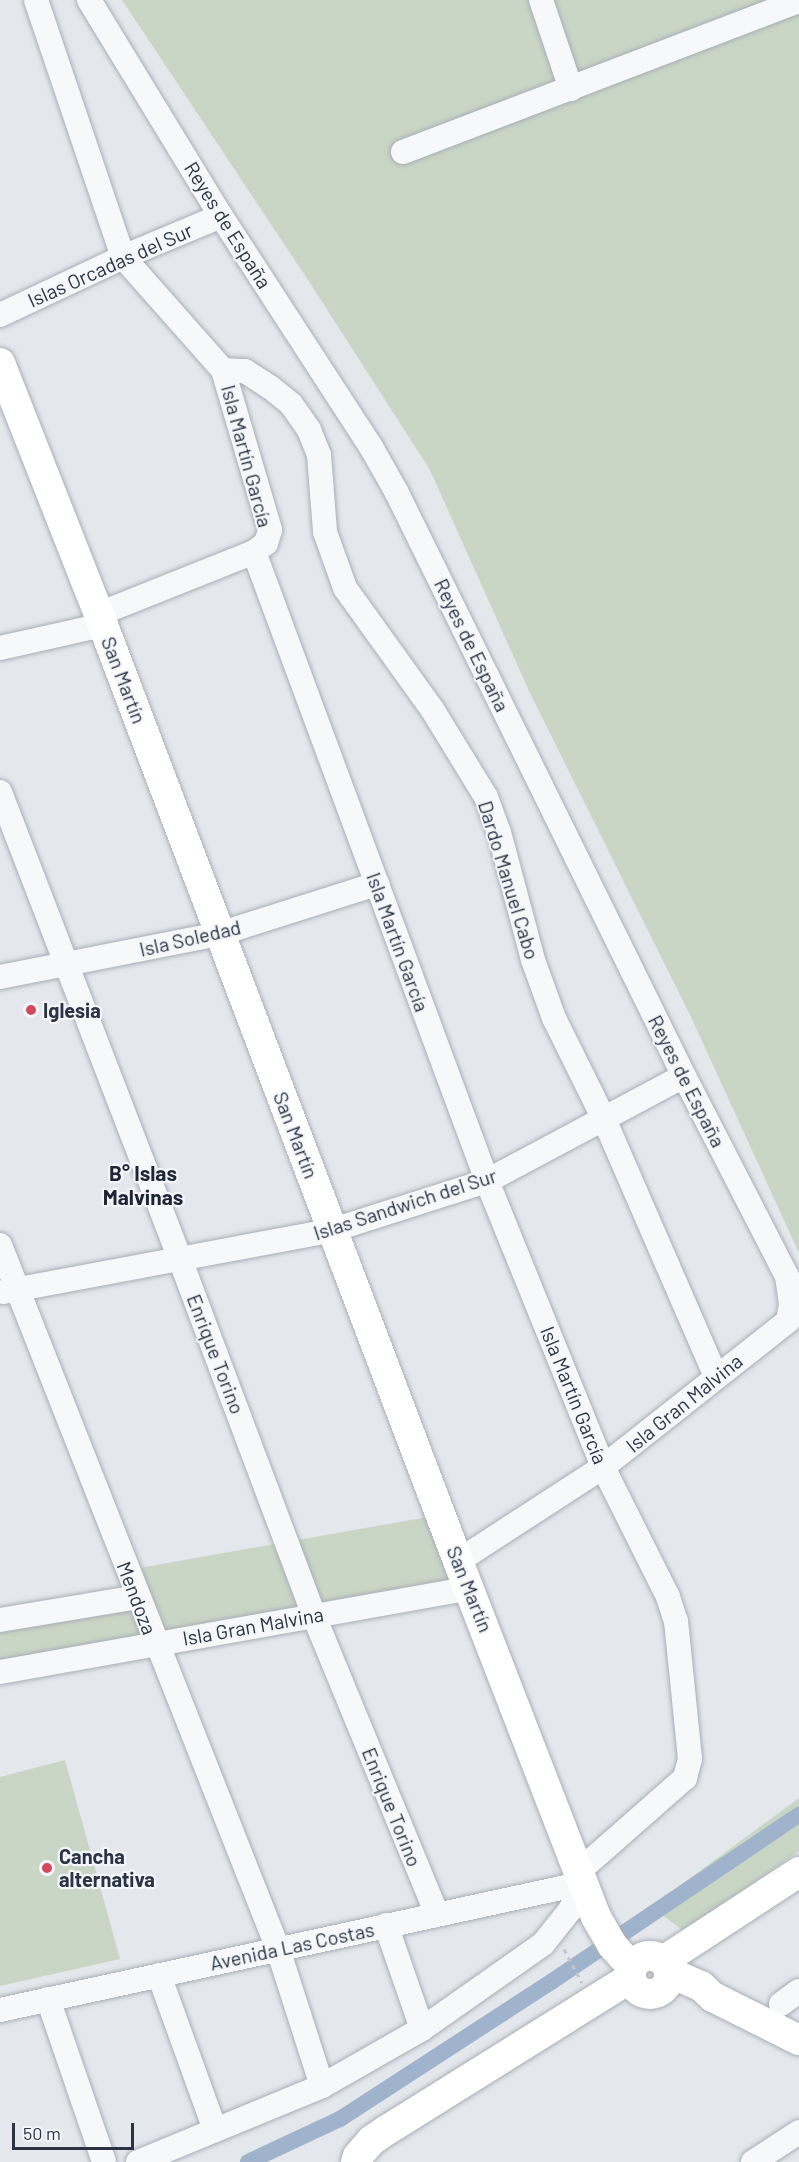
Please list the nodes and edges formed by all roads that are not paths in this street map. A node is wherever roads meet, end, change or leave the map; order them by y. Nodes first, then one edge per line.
1 (36, 0) edge
2 (89, 0) edge
3 (541, 0) edge
4 (799, 1) edge
5 (571, 89) junction
6 (403, 152) dead end
7 (221, 216) junction
8 (123, 257) junction
9 (0, 315) edge
10 (0, 363) edge
11 (223, 370) junction
12 (254, 552) junction
13 (101, 619) junction
14 (0, 648) edge
15 (0, 792) edge
16 (377, 884) junction
17 (219, 934) junction
18 (66, 966) junction
19 (0, 977) edge
20 (684, 1076) junction
21 (604, 1119) junction
22 (487, 1181) junction
23 (333, 1230) junction
24 (0, 1245) edge
25 (180, 1259) junction
26 (8, 1291) edge
27 (788, 1321) joint
28 (716, 1377) junction
29 (603, 1467) junction
30 (458, 1561) junction
31 (470, 1588) junction
32 (137, 1597) junction
33 (314, 1616) junction
34 (0, 1620) edge
35 (155, 1643) junction
36 (0, 1672) edge
37 (799, 1872) edge
38 (799, 1886) edge
39 (586, 1887) junction
40 (437, 1914) junction
41 (386, 1925) junction
42 (278, 1949) junction
43 (647, 1968) junction
44 (159, 1975) junction
45 (48, 1999) junction
46 (0, 2010) edge
47 (422, 2030) junction
48 (799, 2040) edge
49 (322, 2086) junction
50 (215, 2130) junction
51 (799, 2132) edge
52 (374, 2154) edge
53 (104, 2162) edge
54 (138, 2162) edge
55 (753, 2162) edge

1 - 8 street, Isla Martín García
2 - 7 street, Reyes de España
3 - 5 street
4 - 5 street
5 - 6 street
7 - 8 street, Islas Orcadas del Sur
7 - 20 street, Reyes de España
8 - 9 street, Islas Orcadas del Sur
8 - 11 street, Isla Martín García
10 - 13 main road, San Martín
11 - 12 street, Isla Martín García
11 - 21 street, Dardo Manuel Cabo
12 - 13 street
12 - 16 street, Isla Martín García
13 - 14 street
13 - 17 main road, San Martín
15 - 18 street, Enrique Torino
16 - 17 street, Isla Soledad
16 - 22 street, Isla Martín García
17 - 18 street, Isla Soledad
17 - 23 main road, San Martín
18 - 19 street, Isla Soledad
18 - 25 street, Enrique Torino
20 - 21 street, Islas Sandwich del Sur
20 - 27 street, Reyes de España
21 - 22 street, Islas Sandwich del Sur
21 - 28 street, Dardo Manuel Cabo
22 - 23 street, Islas Sandwich del Sur
22 - 29 street, Isla Martín García
23 - 25 street, Islas Sandwich del Sur
23 - 30 main road, San Martín
24 - 26 street, Mendoza
25 - 26 street, Islas Sandwich del Sur
25 - 33 street, Enrique Torino
26 - 32 street, Mendoza
27 - 28 street, Isla Gran Malvina
28 - 29 street, Isla Gran Malvina
29 - 30 street, Isla Gran Malvina
29 - 39 street, Isla Martín García
30 - 31 main road, San Martín
31 - 33 street, Isla Gran Malvina
31 - 39 main road, San Martín
32 - 34 street
32 - 35 street, Mendoza
33 - 35 street, Isla Gran Malvina
33 - 40 street, Enrique Torino
35 - 36 street, Isla Gran Malvina
35 - 42 street, Mendoza
37 - 43 main road
38 - 43 main road
39 - 40 street, Avenida Las Costas
39 - 43 main road, San Martín
39 - 47 street
40 - 41 street, Avenida Las Costas
41 - 42 street, Avenida Las Costas
41 - 47 street
42 - 44 street, Avenida Las Costas
42 - 49 street, Mendoza
43 - 48 main road
43 - 52 main road
44 - 45 street, Avenida Las Costas
44 - 50 street
45 - 46 street, Avenida Las Costas
45 - 53 street
47 - 49 street
49 - 50 street
50 - 54 street
51 - 55 street

